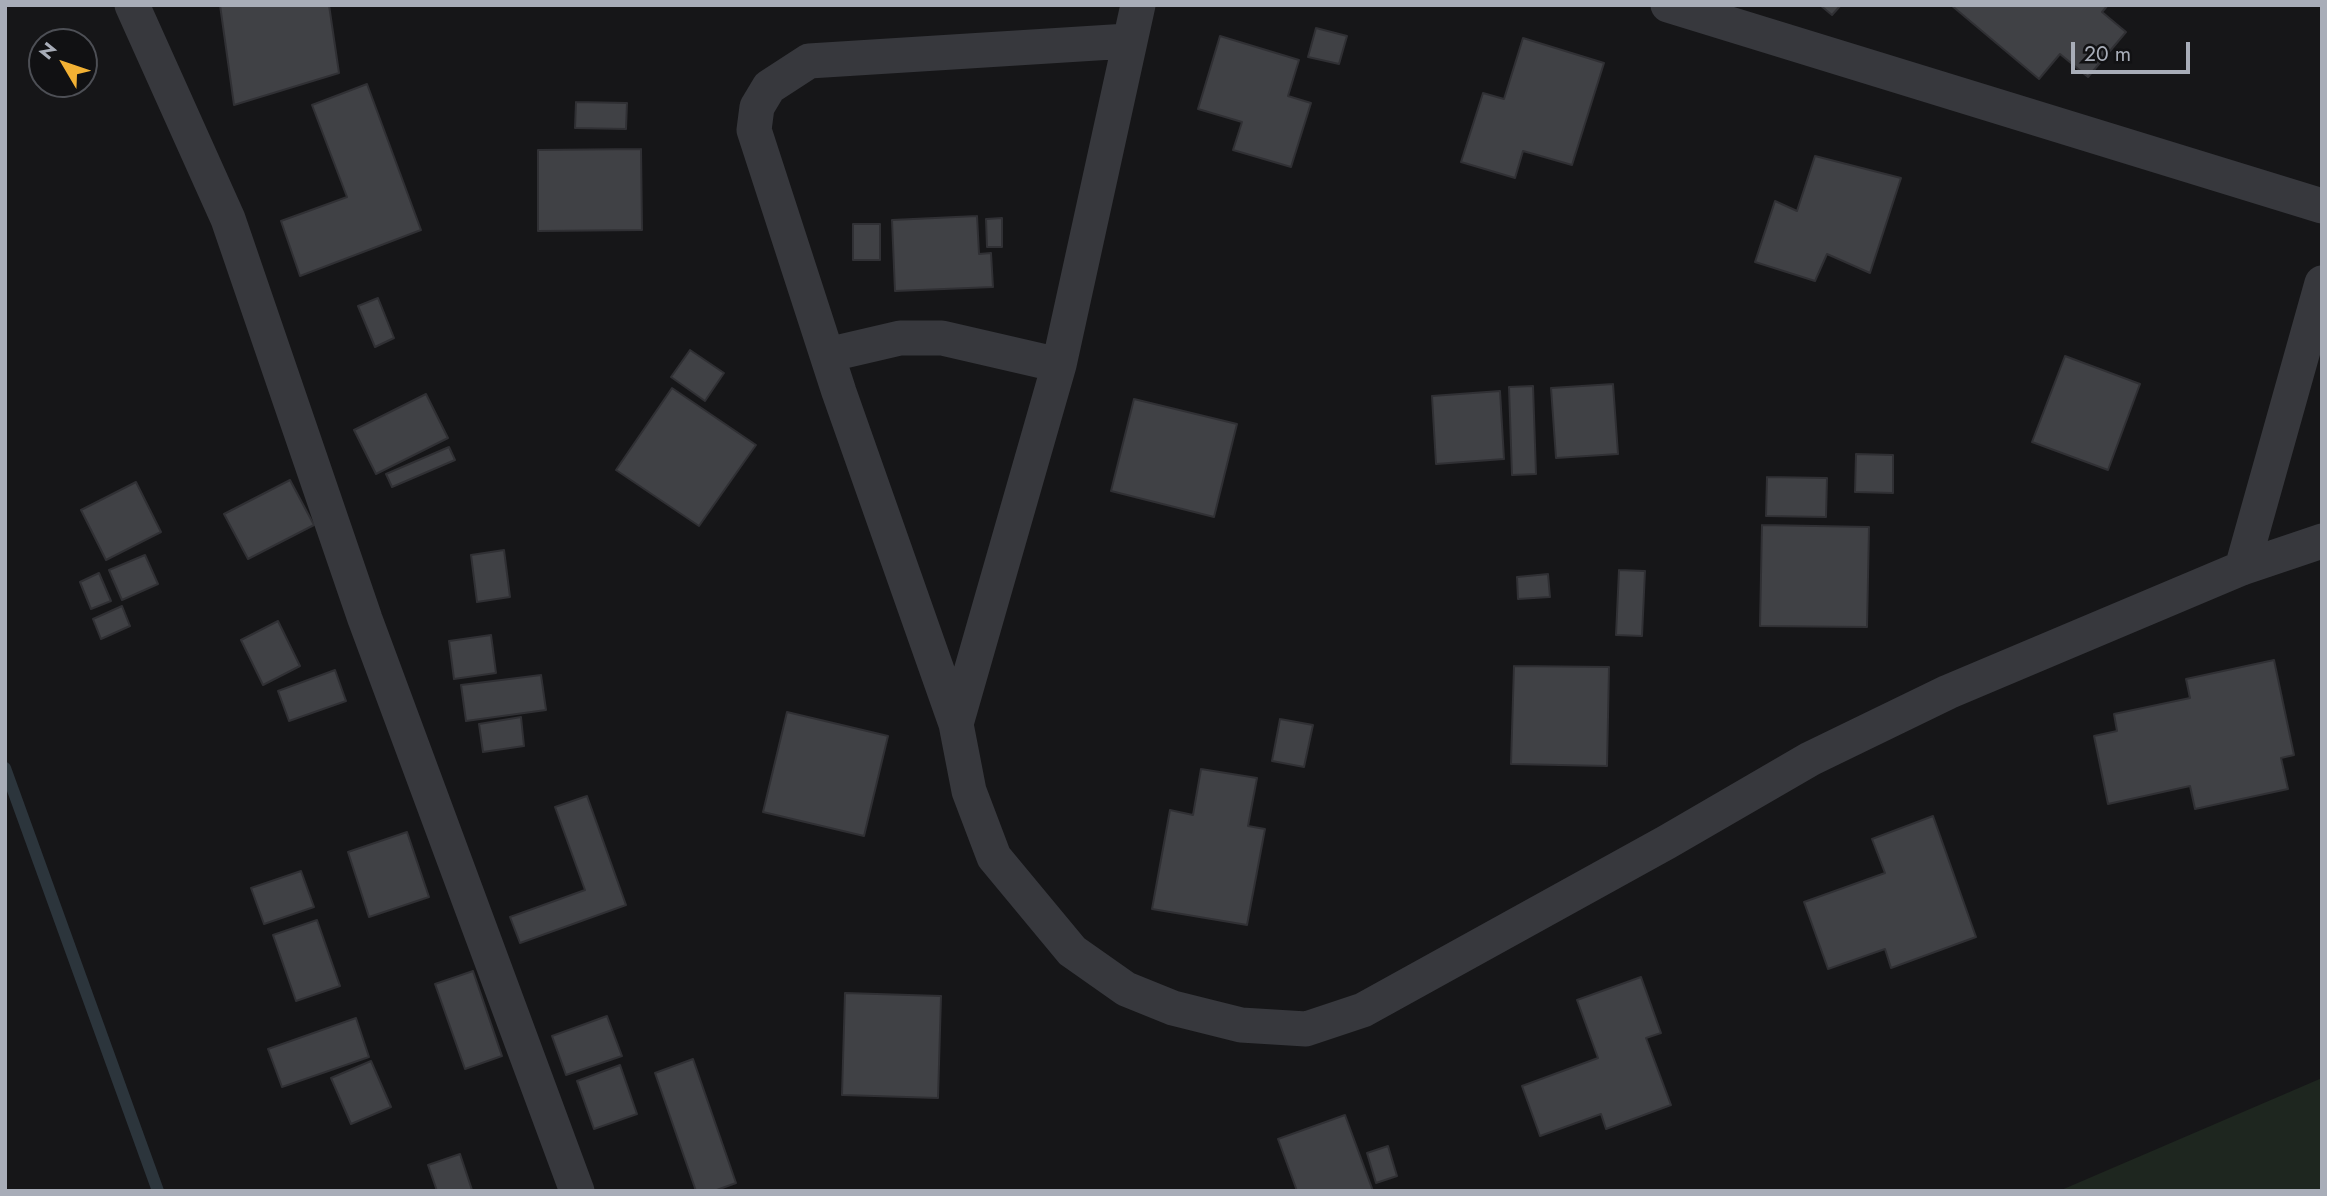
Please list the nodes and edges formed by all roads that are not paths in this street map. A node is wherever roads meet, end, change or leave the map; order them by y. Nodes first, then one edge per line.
1 (132, 5) edge
2 (1138, 5) edge
3 (1668, 5) edge
4 (1128, 41) junction
5 (2322, 206) edge
6 (2322, 283) edge
7 (827, 355) junction
8 (1059, 365) junction
9 (2322, 541) edge
10 (2242, 568) junction
11 (956, 724) junction
12 (577, 1191) edge

1 - 12 street
2 - 4 street
3 - 5 street
4 - 7 street
4 - 8 street
6 - 10 street
7 - 8 street
7 - 11 street
8 - 11 street
9 - 10 street
10 - 11 street

